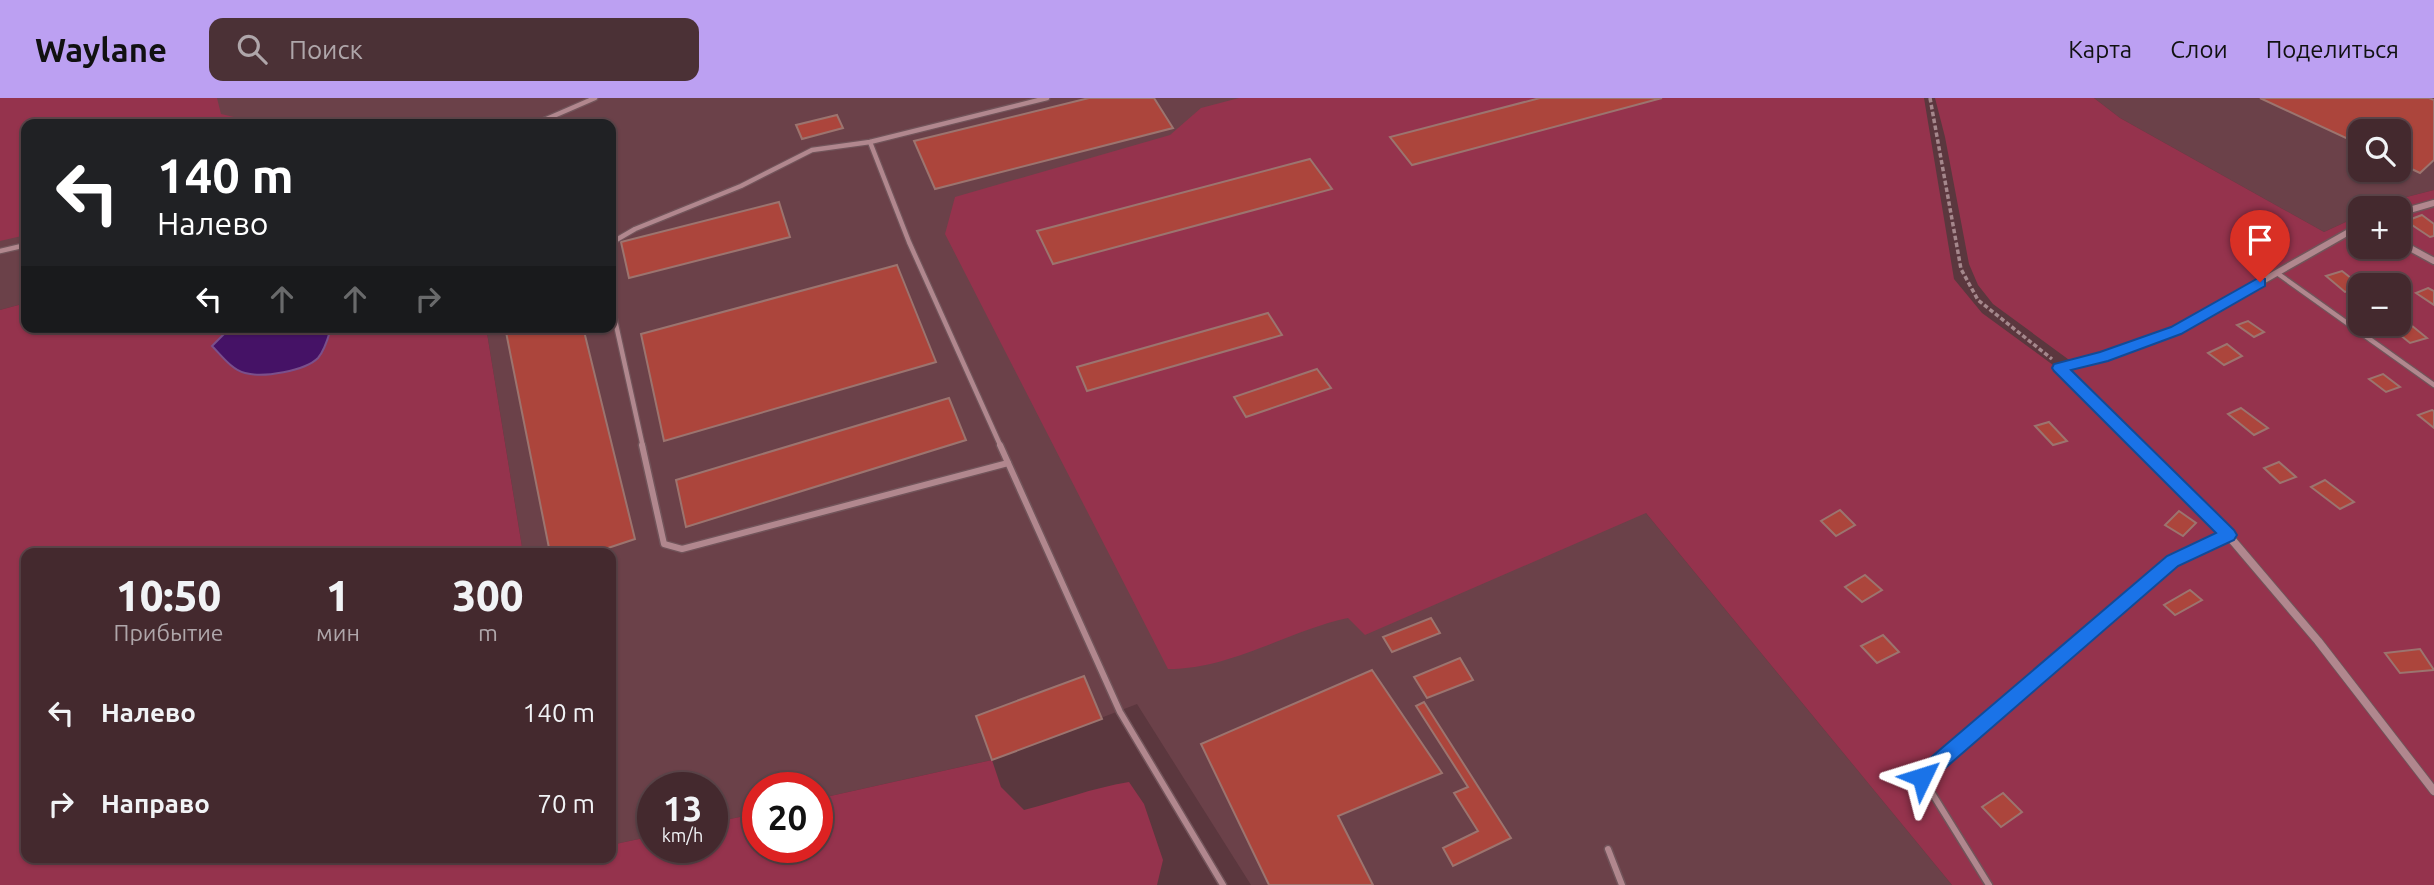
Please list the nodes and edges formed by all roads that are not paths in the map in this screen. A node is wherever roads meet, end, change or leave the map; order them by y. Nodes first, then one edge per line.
1 (595, 98) edge
2 (1047, 98) edge
3 (547, 119) edge
4 (870, 142) junction
5 (2434, 203) edge
6 (2411, 210) edge
7 (2348, 232) edge
8 (616, 240) edge
9 (21, 246) edge
10 (2411, 249) edge
11 (0, 251) edge
12 (2434, 261) edge
13 (2277, 273) junction
14 (616, 325) edge
15 (2434, 385) edge
16 (1008, 463) junction
17 (2228, 535) junction
18 (2434, 791) edge
19 (1608, 849) dead end
20 (1223, 885) edge
21 (1622, 885) edge
22 (1989, 885) edge

1 - 3 lane
2 - 4 lane
4 - 8 lane
4 - 16 lane
5 - 6 street
7 - 13 street
9 - 11 lane
10 - 12 street
13 - 15 lane
13 - 17 street
14 - 16 lane
16 - 20 lane
17 - 18 street
17 - 22 lane
19 - 21 lane

